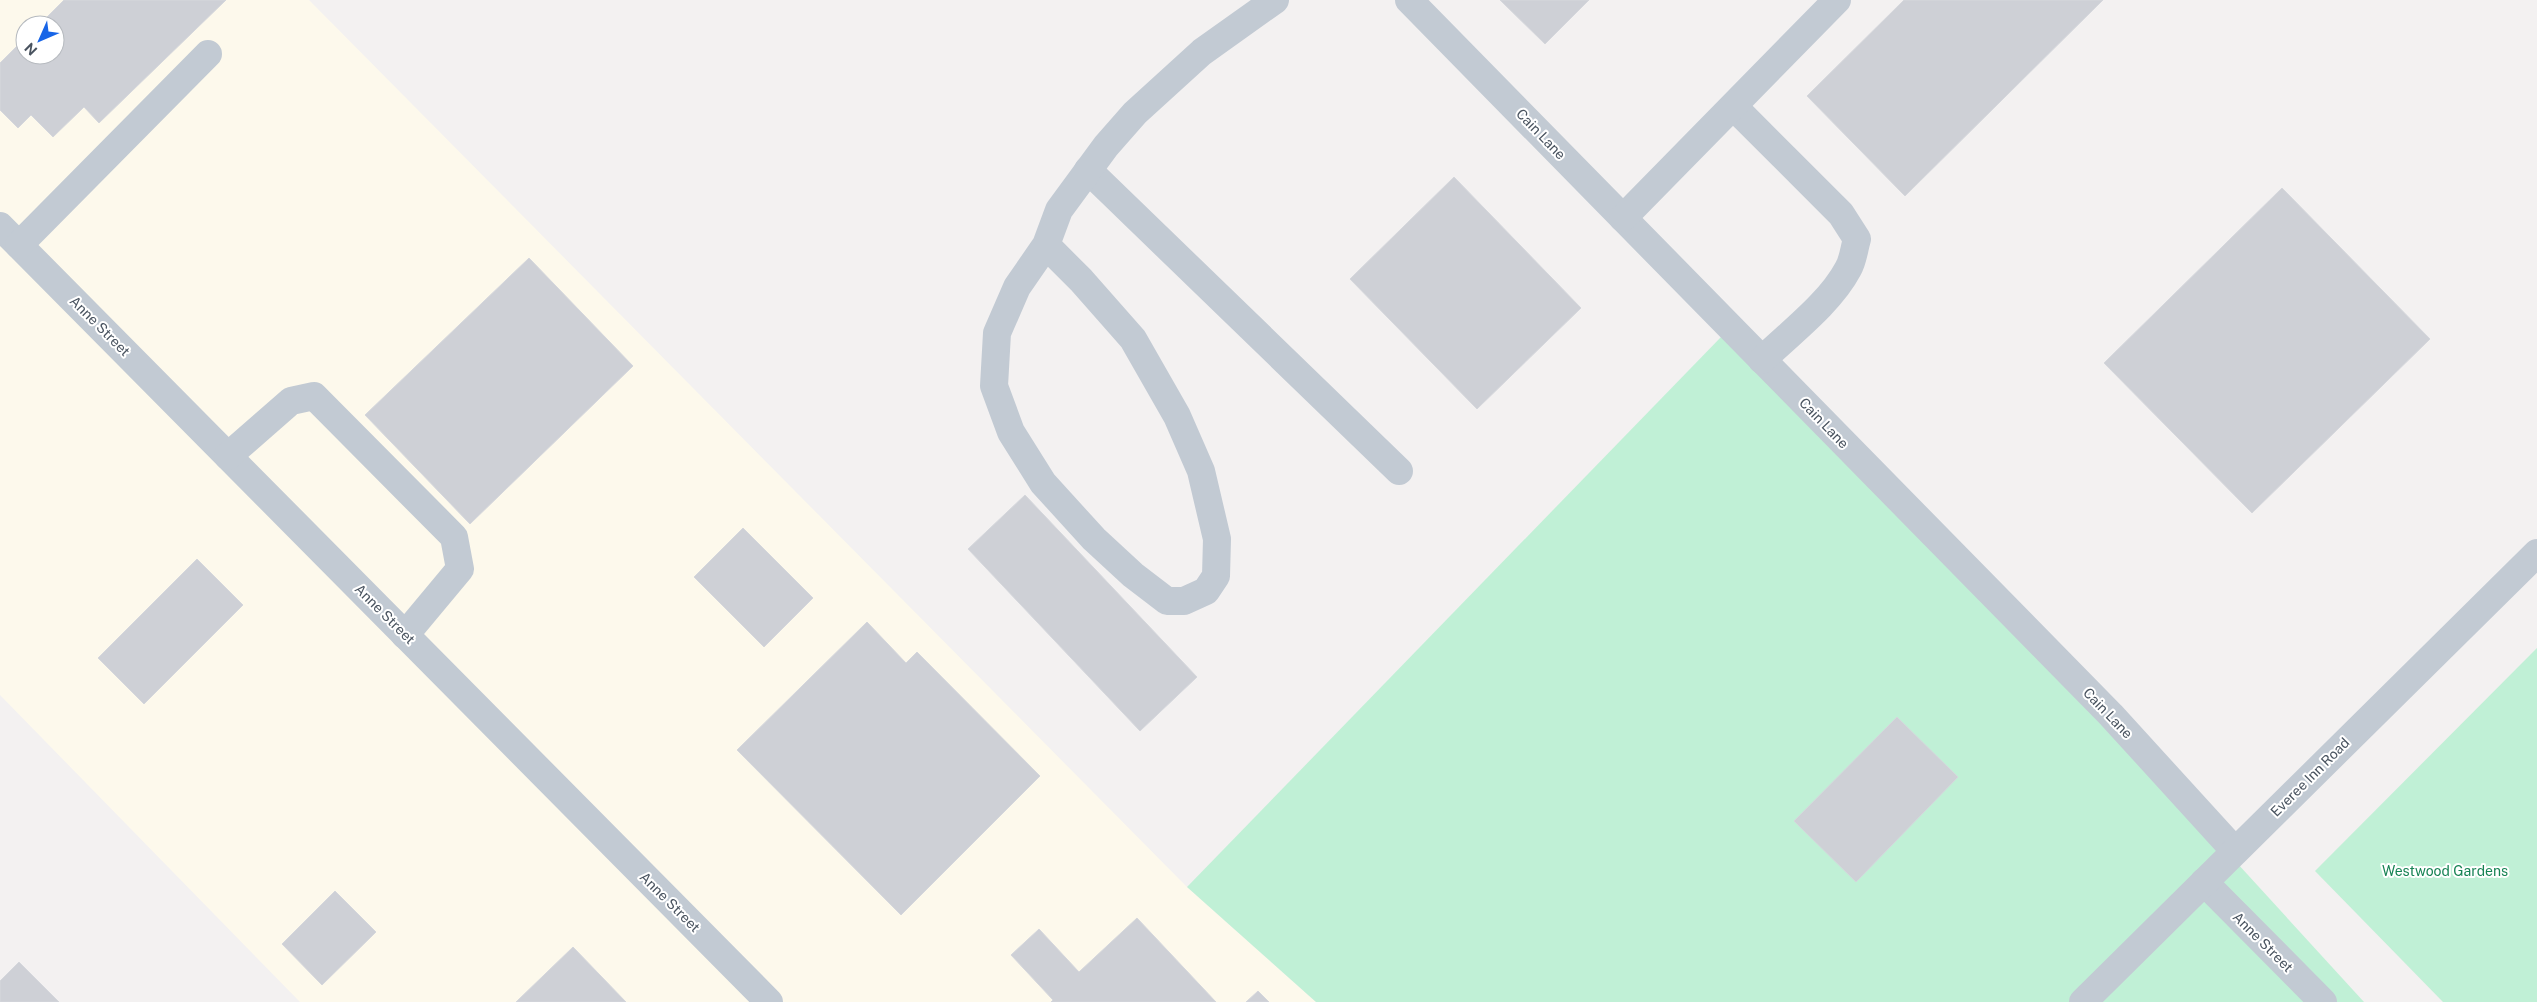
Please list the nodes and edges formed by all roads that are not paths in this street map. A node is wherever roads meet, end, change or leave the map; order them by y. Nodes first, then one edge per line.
1 (1275, 0) edge
2 (1409, 0) edge
3 (1837, 0) edge
4 (208, 54) dead end
5 (1734, 107) junction
6 (1088, 170) junction
7 (1623, 218) junction
8 (0, 226) edge
9 (19, 245) junction
10 (1046, 245) junction
11 (1762, 360) junction
12 (228, 456) junction
13 (1400, 471) dead end
14 (2537, 553) edge
15 (405, 635) junction
16 (2235, 851) junction
17 (2204, 882) junction
18 (769, 1002) edge
19 (2083, 1002) edge
20 (2322, 1002) edge

1 - 6 street
2 - 7 street, Cain Lane
3 - 5 street
4 - 9 street
5 - 7 street
5 - 11 street
6 - 10 street
6 - 13 street
7 - 11 street, Cain Lane
8 - 9 street, Anne Street
9 - 12 street, Anne Street
10 - 10 street
11 - 16 street, Cain Lane
12 - 15 street, Anne Street
12 - 15 street
14 - 16 street, Everee Inn Road
15 - 18 street, Anne Street
16 - 17 street, Everee Inn Road
17 - 19 street, Everee Inn Road
17 - 20 street, Anne Street

